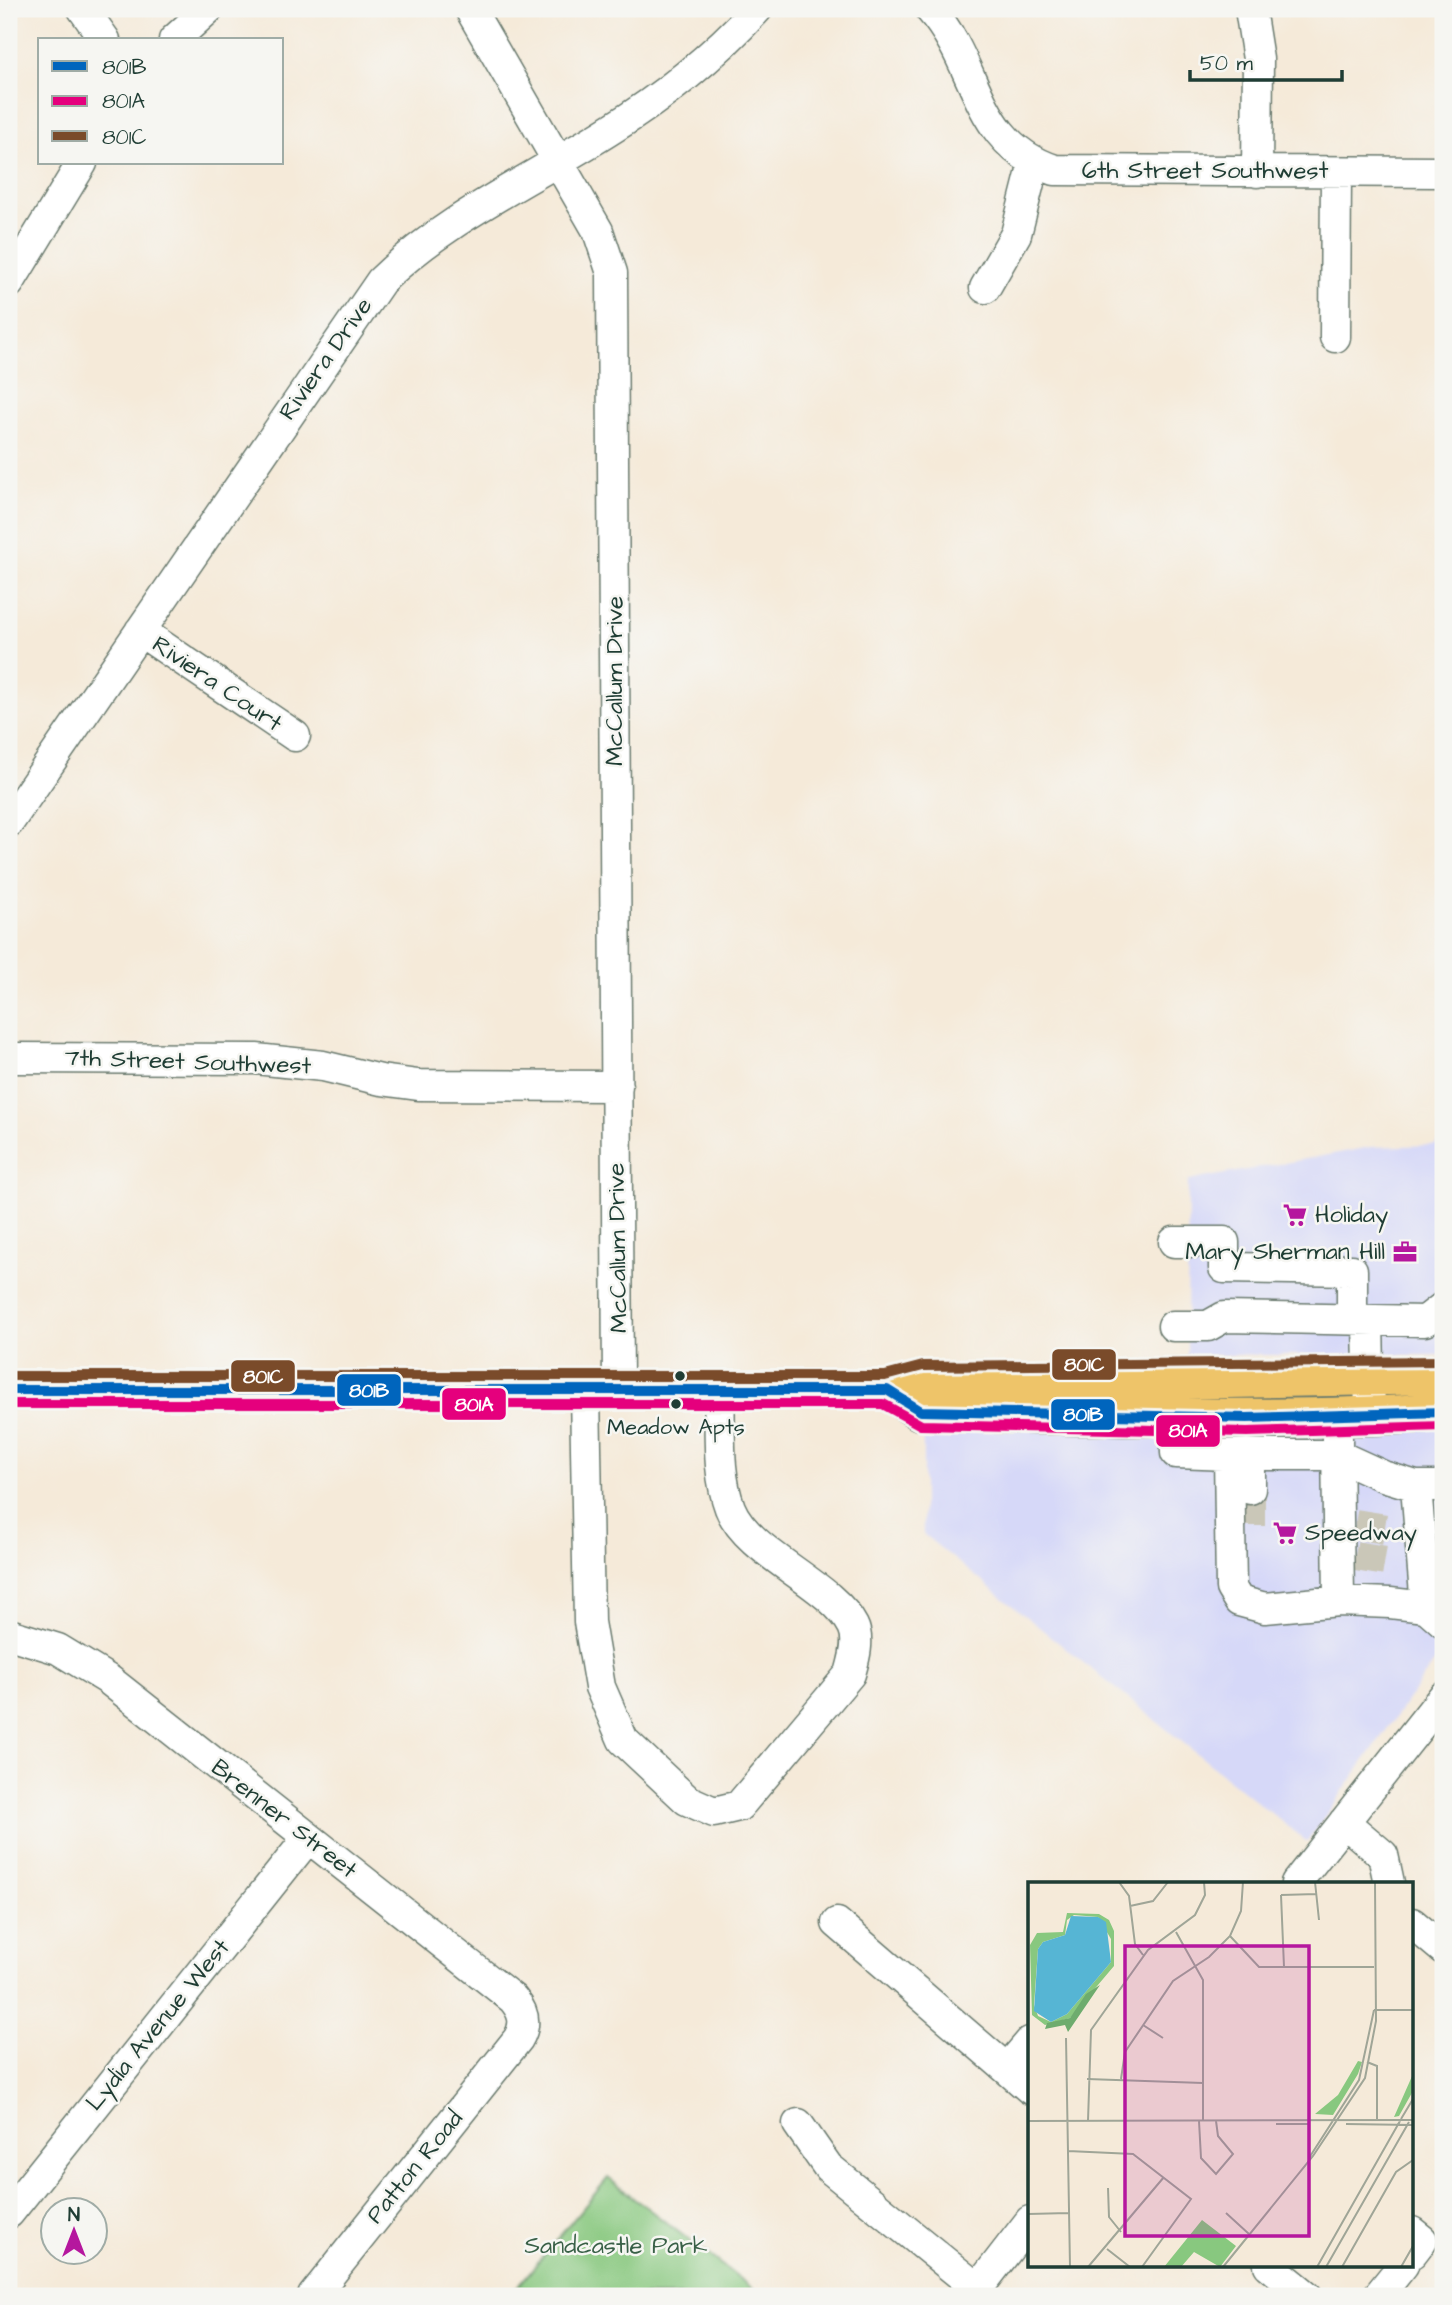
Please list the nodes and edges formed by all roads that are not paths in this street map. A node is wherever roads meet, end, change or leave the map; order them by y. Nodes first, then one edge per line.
1 (83, 9) edge
2 (208, 9) edge
3 (470, 9) edge
4 (757, 9) edge
5 (929, 9) edge
6 (1250, 9) edge
7 (104, 38) edge
8 (176, 38) edge
9 (558, 161) junction
10 (1034, 163) junction
11 (81, 164) edge
12 (1256, 172) junction
13 (1336, 172) junction
14 (1443, 172) edge
15 (9, 283) edge
16 (985, 288) dead end
17 (1335, 337) dead end
18 (140, 631) junction
19 (295, 736) dead end
20 (9, 822) edge
21 (9, 1058) edge
22 (617, 1086) junction
23 (1174, 1242) dead end
24 (1224, 1269) junction
25 (1443, 1307) edge
26 (1224, 1317) junction
27 (1360, 1320) junction
28 (1173, 1326) dead end
29 (1443, 1375) edge
30 (1369, 1376) junction
31 (1173, 1380) junction
32 (9, 1390) edge
33 (602, 1390) junction
34 (719, 1390) junction
35 (887, 1390) junction
36 (1443, 1412) edge
37 (1354, 1417) junction
38 (1175, 1418) junction
39 (1239, 1455) junction
40 (1337, 1455) junction
41 (1430, 1486) edge
42 (1250, 1489) tunnel mouth
43 (1250, 1526) tunnel mouth
44 (1339, 1601) junction
45 (1297, 1606) junction
46 (1435, 1614) edge
47 (9, 1634) edge
48 (1443, 1697) edge
49 (1344, 1822) junction
50 (308, 1838) junction
51 (1297, 1882) edge
52 (1389, 1882) edge
53 (837, 1923) dead end
54 (1414, 1925) edge
55 (1443, 1949) edge
56 (518, 2039) joint
57 (1028, 2044) edge
58 (1007, 2069) junction
59 (1028, 2087) edge
60 (798, 2123) dead end
61 (9, 2213) edge
62 (1028, 2224) edge
63 (1414, 2233) edge
64 (1414, 2250) edge
65 (1270, 2266) edge
66 (1402, 2266) edge
67 (975, 2292) edge
68 (313, 2296) edge
69 (1307, 2296) edge
70 (1378, 2296) edge

1 - 7 street
2 - 8 street
3 - 9 street, McCallum Drive
4 - 9 street, Riviera Drive
5 - 10 street, 6th Street Southwest
6 - 12 street
9 - 18 street, Riviera Drive
9 - 22 street, McCallum Drive
10 - 12 street, 6th Street Southwest
10 - 16 street
11 - 15 street
12 - 13 street, 6th Street Southwest
13 - 14 street, 6th Street Southwest
13 - 17 street
18 - 19 street, Riviera Court
18 - 20 street, Riviera Drive
21 - 22 street, 7th Street Southwest
22 - 33 street, McCallum Drive
23 - 24 street
24 - 26 street
24 - 27 street
25 - 27 street
26 - 27 street
26 - 28 street
27 - 30 street
29 - 30 main road
30 - 31 main road
30 - 37 street
31 - 35 main road
31 - 38 street
32 - 33 main road
33 - 34 main road
33 - 34 street, McCallum Drive
34 - 35 main road
35 - 38 main road
36 - 37 main road
37 - 38 main road
37 - 40 street
38 - 39 street
39 - 40 street
39 - 42 street
39 - 45 street
40 - 41 street
40 - 44 street
41 - 46 street
43 - 45 street
44 - 45 street
44 - 46 street
47 - 50 street, Brenner Street
48 - 49 street
49 - 51 street
49 - 52 street
50 - 56 street, Brenner Street
50 - 61 street, Lydia Avenue West
53 - 58 street
54 - 55 street
56 - 68 street, Patton Road
57 - 58 street
58 - 59 street
60 - 67 street
62 - 67 street
63 - 64 street
65 - 69 street
66 - 70 street

